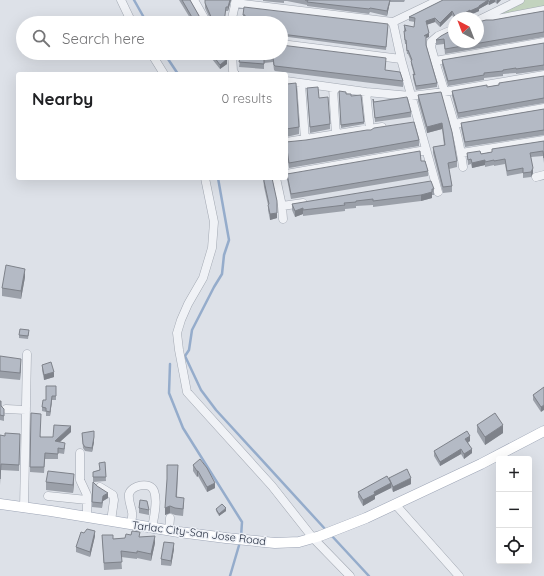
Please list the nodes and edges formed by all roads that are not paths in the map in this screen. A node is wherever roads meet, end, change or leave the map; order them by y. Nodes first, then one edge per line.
1 (121, 0) edge
2 (194, 0) edge
3 (439, 0) edge
4 (520, 0) edge
5 (235, 1) edge
6 (544, 10) edge
7 (129, 16) edge
8 (203, 16) edge
9 (232, 16) edge
10 (484, 17) edge
11 (484, 19) edge
12 (393, 22) junction
13 (448, 32) edge
14 (544, 42) edge
15 (288, 45) edge
16 (401, 59) junction
17 (155, 60) edge
18 (231, 60) edge
19 (435, 61) junction
20 (163, 72) edge
21 (234, 72) edge
22 (544, 75) edge
23 (288, 82) edge
24 (301, 84) junction
25 (333, 88) junction
26 (366, 92) junction
27 (444, 92) junction
28 (412, 96) junction
29 (544, 108) edge
30 (454, 124) junction
31 (391, 126) edge
32 (370, 130) junction
33 (336, 135) junction
34 (305, 140) junction
35 (544, 140) edge
36 (288, 142) edge
37 (426, 150) junction
38 (461, 153) junction
39 (463, 167) dead end
40 (288, 174) edge
41 (205, 180) edge
42 (276, 180) edge
43 (438, 192) dead end
44 (312, 201) edge
45 (282, 206) junction
46 (282, 219) dead end
47 (27, 354) dead end
48 (6, 409) edge
49 (26, 410) junction
50 (544, 431) edge
51 (80, 453) dead end
52 (100, 487) edge
53 (48, 496) dead end
54 (88, 500) junction
55 (0, 504) edge
56 (395, 504) junction
57 (24, 508) junction
58 (87, 517) junction
59 (170, 518) dead end
60 (111, 521) junction
61 (131, 524) junction
62 (152, 528) junction
63 (169, 531) junction
64 (317, 537) junction
65 (350, 576) edge
66 (459, 576) edge

1 - 7 street
2 - 8 street
3 - 12 street
4 - 10 street
5 - 9 street
5 - 12 street
6 - 11 street
12 - 16 street
13 - 19 street
14 - 19 street
15 - 16 street
16 - 28 street
17 - 20 street
18 - 21 street
19 - 27 street
22 - 27 street
23 - 24 street
24 - 25 street
24 - 34 street
25 - 26 street
25 - 33 street
26 - 28 street
26 - 32 street
27 - 28 street
27 - 30 street
28 - 37 street
29 - 30 street
30 - 38 street
31 - 32 street
32 - 33 street
33 - 34 street
34 - 36 street
35 - 38 street
37 - 40 street
37 - 43 street
38 - 39 street
41 - 64 street
42 - 45 street
44 - 45 street
45 - 46 street
47 - 49 street
48 - 49 street
49 - 57 street
50 - 56 main road, Tarlac City-San Jose Road
51 - 54 street
52 - 60 street
53 - 54 street
54 - 58 street
55 - 57 main road, Tarlac City-San Jose Road
56 - 64 main road, Tarlac City-San Jose Road
56 - 66 street
57 - 58 main road, Tarlac City-San Jose Road
58 - 60 main road, Tarlac City-San Jose Road
59 - 63 street
60 - 61 main road, Tarlac City-San Jose Road
61 - 62 main road, Tarlac City-San Jose Road
61 - 62 street
62 - 63 main road, Tarlac City-San Jose Road
63 - 64 main road, Tarlac City-San Jose Road
64 - 65 street

